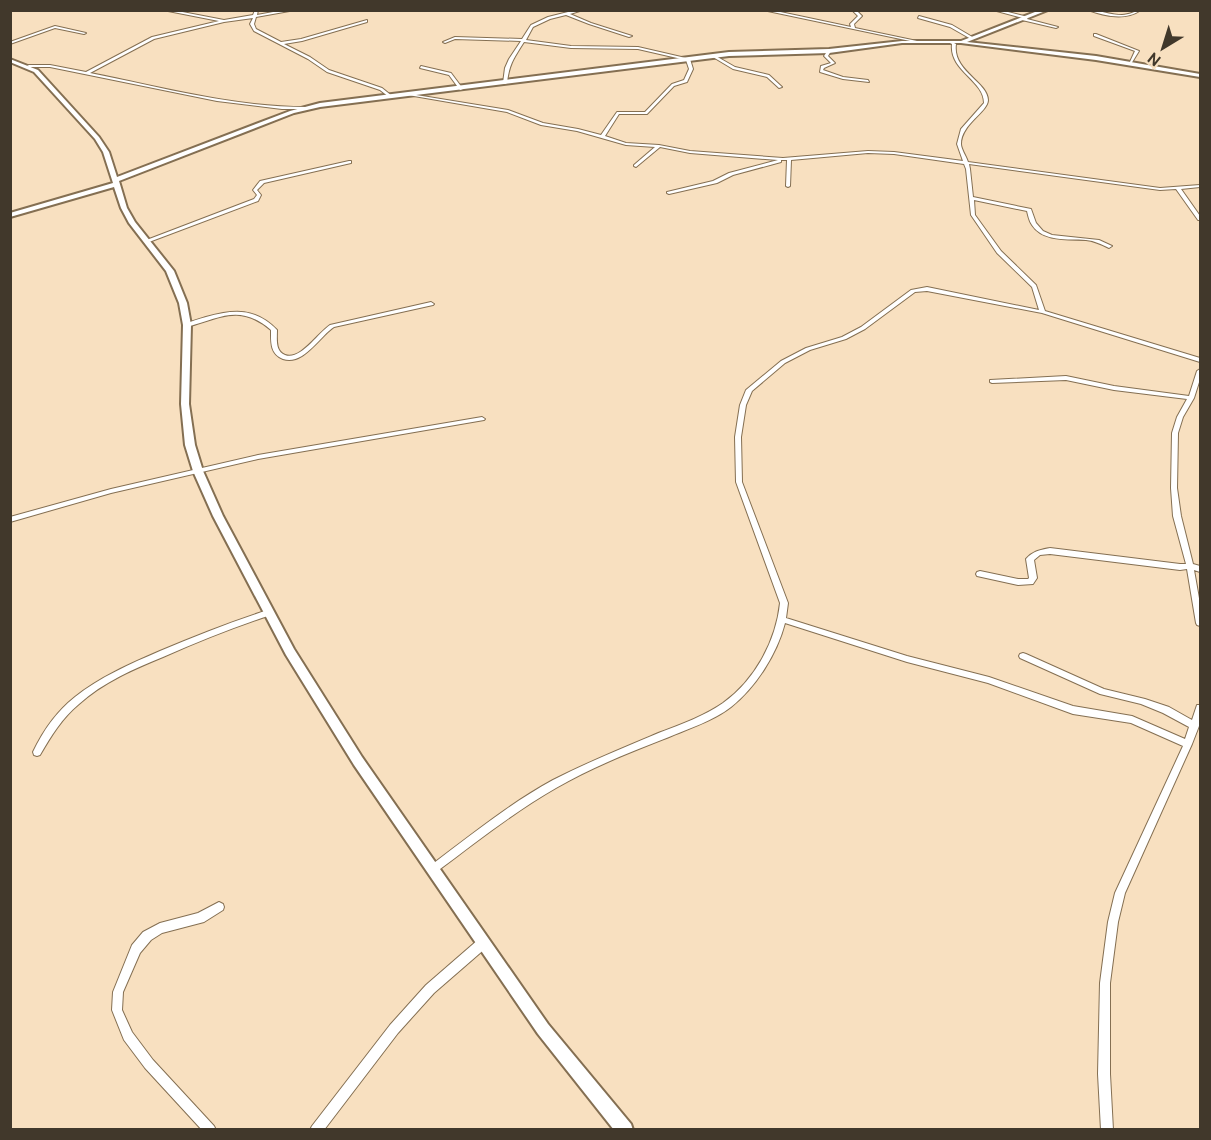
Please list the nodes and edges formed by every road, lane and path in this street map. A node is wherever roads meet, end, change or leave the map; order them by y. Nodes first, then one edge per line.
1 (164, 10) edge
2 (257, 10) edge
3 (294, 10) edge
4 (582, 10) edge
5 (764, 10) edge
6 (793, 10) edge
7 (854, 10) edge
8 (994, 10) edge
9 (1046, 10) edge
10 (1089, 10) edge
11 (1140, 10) edge
12 (567, 14) junction
13 (782, 15) junction
14 (254, 16) junction
15 (919, 17) dead end
16 (1025, 18) junction
17 (224, 21) junction
18 (366, 21) dead end
19 (1056, 27) dead end
20 (854, 29) junction
21 (84, 33) dead end
22 (1095, 35) dead end
23 (630, 36) dead end
24 (972, 38) junction
25 (523, 41) junction
26 (915, 41) junction
27 (446, 42) dead end
28 (953, 42) junction
29 (10, 43) edge
30 (280, 43) junction
31 (829, 51) junction
32 (714, 56) junction
33 (688, 59) junction
34 (10, 60) edge
35 (1130, 63) junction
36 (29, 66) junction
37 (421, 67) dead end
38 (87, 73) junction
39 (1199, 75) edge
40 (868, 81) dead end
41 (505, 83) junction
42 (780, 87) dead end
43 (460, 89) junction
44 (410, 95) junction
45 (390, 96) junction
46 (306, 108) junction
47 (602, 137) junction
48 (659, 146) junction
49 (786, 159) junction
50 (349, 162) dead end
51 (966, 163) junction
52 (636, 166) dead end
53 (115, 182) junction
54 (788, 186) dead end
55 (1200, 186) edge
56 (1179, 188) junction
57 (669, 193) dead end
58 (971, 198) junction
59 (10, 215) edge
60 (1200, 219) edge
61 (147, 242) junction
62 (1109, 246) dead end
63 (431, 304) dead end
64 (1043, 312) junction
65 (187, 325) junction
66 (1200, 360) edge
67 (1200, 371) edge
68 (992, 381) dead end
69 (1191, 398) junction
70 (482, 419) dead end
71 (198, 471) junction
72 (10, 520) edge
73 (1190, 566) junction
74 (1200, 569) edge
75 (980, 574) dead end
76 (268, 613) junction
77 (784, 620) junction
78 (1200, 623) edge
79 (1023, 656) dead end
80 (1200, 708) edge
81 (1195, 726) junction
82 (1188, 744) junction
83 (37, 752) dead end
84 (433, 869) junction
85 (219, 907) dead end
86 (483, 943) junction
87 (210, 1130) edge
88 (316, 1130) edge
89 (625, 1130) edge
90 (1107, 1130) edge

1 - 17 street
2 - 14 street
3 - 14 street
4 - 12 street
5 - 13 street
6 - 13 street
7 - 20 street
8 - 16 street
9 - 16 main road
10 - 11 street
12 - 23 street
12 - 25 street
13 - 20 street
14 - 17 street
14 - 30 street
15 - 24 street
16 - 19 street
16 - 24 main road
17 - 38 street
18 - 30 street
20 - 26 street
21 - 29 street
22 - 35 street
24 - 28 main road
25 - 27 street
25 - 33 street
25 - 41 street
26 - 28 main road
26 - 31 main road
28 - 35 main road
28 - 51 street
30 - 45 street
31 - 32 main road
31 - 40 street
32 - 33 main road
32 - 42 street
33 - 41 main road
33 - 47 street
34 - 36 main road
35 - 39 main road
36 - 38 street
36 - 53 main road
37 - 43 street
38 - 46 street
41 - 43 main road
43 - 44 main road
44 - 45 main road
44 - 47 street
45 - 46 main road
46 - 53 main road
47 - 48 street
48 - 49 street
48 - 52 street
49 - 51 street
49 - 54 street
49 - 57 street
50 - 61 street
51 - 56 street
51 - 58 street
53 - 59 main road
53 - 61 main road
55 - 56 street
56 - 60 street
58 - 62 street
58 - 64 street
61 - 65 main road
63 - 65 street
64 - 66 street
64 - 77 street
65 - 71 main road
67 - 69 street
68 - 69 street
69 - 73 street
70 - 71 street
71 - 72 street
71 - 76 main road
73 - 74 street
73 - 75 street
73 - 78 street
76 - 83 street
76 - 84 main road
77 - 82 street
77 - 84 street
79 - 81 street
80 - 81 street
81 - 82 street
82 - 90 street
84 - 86 main road
85 - 87 street
86 - 88 street
86 - 89 main road

